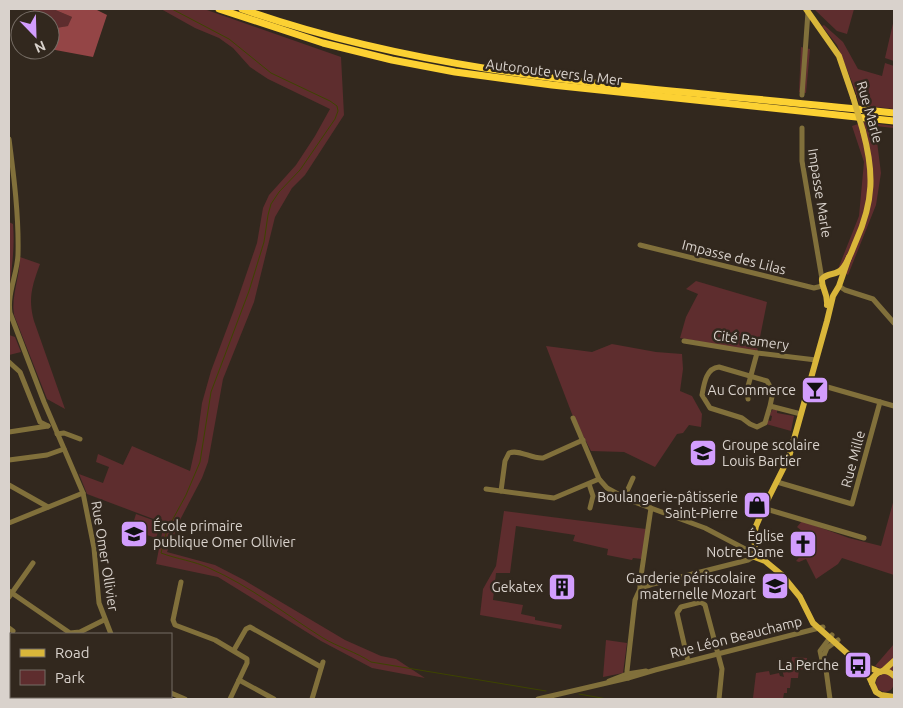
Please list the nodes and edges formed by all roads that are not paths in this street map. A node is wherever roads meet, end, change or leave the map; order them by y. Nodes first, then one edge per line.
1 (219, 9) edge
2 (242, 9) edge
3 (807, 10) edge
4 (802, 95) dead end
5 (894, 113) edge
6 (894, 121) edge
7 (802, 128) dead end
8 (9, 139) edge
9 (640, 245) dead end
10 (849, 257) junction
11 (819, 261) junction
12 (831, 274) junction
13 (823, 285) junction
14 (838, 286) junction
15 (894, 323) edge
16 (825, 328) junction
17 (684, 341) dead end
18 (757, 353) junction
19 (816, 360) junction
20 (9, 362) edge
21 (751, 376) junction
22 (810, 382) junction
23 (748, 399) dead end
24 (880, 402) junction
25 (770, 406) junction
26 (894, 406) edge
27 (801, 414) junction
28 (573, 418) dead end
29 (48, 426) junction
30 (54, 426) junction
31 (9, 432) edge
32 (57, 434) junction
33 (80, 439) dead end
34 (582, 440) junction
35 (64, 448) junction
36 (9, 460) edge
37 (633, 478) dead end
38 (599, 479) junction
39 (776, 482) junction
40 (589, 484) junction
41 (9, 486) edge
42 (486, 489) dead end
43 (501, 492) junction
44 (83, 493) junction
45 (624, 498) junction
46 (48, 508) junction
47 (590, 508) dead end
48 (651, 508) junction
49 (763, 508) junction
50 (9, 523) edge
51 (864, 538) dead end
52 (756, 553) junction
53 (33, 563) dead end
54 (181, 582) dead end
55 (640, 590) junction
56 (10, 594) edge
57 (104, 620) junction
58 (820, 627) junction
59 (110, 633) edge
60 (830, 636) junction
61 (837, 642) junction
62 (234, 650) junction
63 (718, 654) junction
64 (688, 661) junction
65 (894, 661) edge
66 (824, 667) junction
67 (882, 671) junction
68 (628, 676) junction
69 (894, 676) edge
70 (239, 680) junction
71 (872, 685) junction
72 (894, 691) edge
73 (172, 693) edge
74 (886, 696) junction
75 (894, 697) edge
76 (185, 699) edge
77 (230, 699) edge
78 (274, 699) edge
79 (312, 699) edge
80 (538, 699) edge
81 (719, 699) edge
82 (830, 699) edge

1 - 6 highway, Autoroute vers la Mer
2 - 5 highway
3 - 4 street, Rue Marle
3 - 10 main road, Rue Marle, bridge
7 - 11 street, Impasse Marle
8 - 30 street, Rue Omer Ollivier
9 - 13 street, Impasse des Lilas
10 - 12 main road, Rue Marle
10 - 14 main road, Rue Marle
11 - 12 street
11 - 13 street, Impasse Marle
12 - 13 main road, Rue Marle
12 - 14 main road
13 - 14 main road
13 - 16 main road, Rue Marle
14 - 15 street
14 - 16 main road, Rue Marle
16 - 19 main road, Rue Marle
17 - 18 street, Cité Ramery
18 - 19 street, Cité Ramery
18 - 21 street
19 - 22 main road, Rue Marle
20 - 29 street
21 - 23 street
21 - 25 street
21 - 25 street
22 - 24 street
22 - 27 main road, Rue Marle
24 - 26 street
24 - 39 street, Rue Mille
25 - 27 street
27 - 39 main road, Rue Marle
28 - 34 street
29 - 30 street
29 - 31 street
30 - 32 street, Rue Omer Ollivier
32 - 33 street
32 - 35 street, Rue Omer Ollivier
34 - 38 street
34 - 43 street
35 - 36 street
35 - 44 street, Rue Omer Ollivier
37 - 45 street
38 - 40 street
38 - 45 street
39 - 49 main road, Rue Marle
40 - 43 street
40 - 47 street
41 - 46 street
42 - 43 street
44 - 46 street
44 - 57 street, Rue Omer Ollivier
45 - 48 street
46 - 50 street
48 - 52 street
48 - 55 street
49 - 51 street
49 - 52 main road, Rue Marle
52 - 55 street
52 - 58 main road
53 - 56 street
54 - 62 street
55 - 68 street
56 - 57 street
57 - 59 street, Rue Omer Ollivier
58 - 60 main road
58 - 63 street, Rue Léon Beauchamp
60 - 61 main road
60 - 66 street
61 - 66 street
61 - 67 main road
61 - 71 main road
62 - 70 street
62 - 79 street
63 - 64 street, Rue Léon Beauchamp
63 - 64 street
63 - 81 street
64 - 68 street, Rue Léon Beauchamp
65 - 67 main road
66 - 82 street
67 - 69 main road
67 - 71 main road
68 - 80 street, Rue Léon Beauchamp
70 - 77 street
70 - 78 street
71 - 74 main road
72 - 74 main road
73 - 76 street
74 - 75 main road

